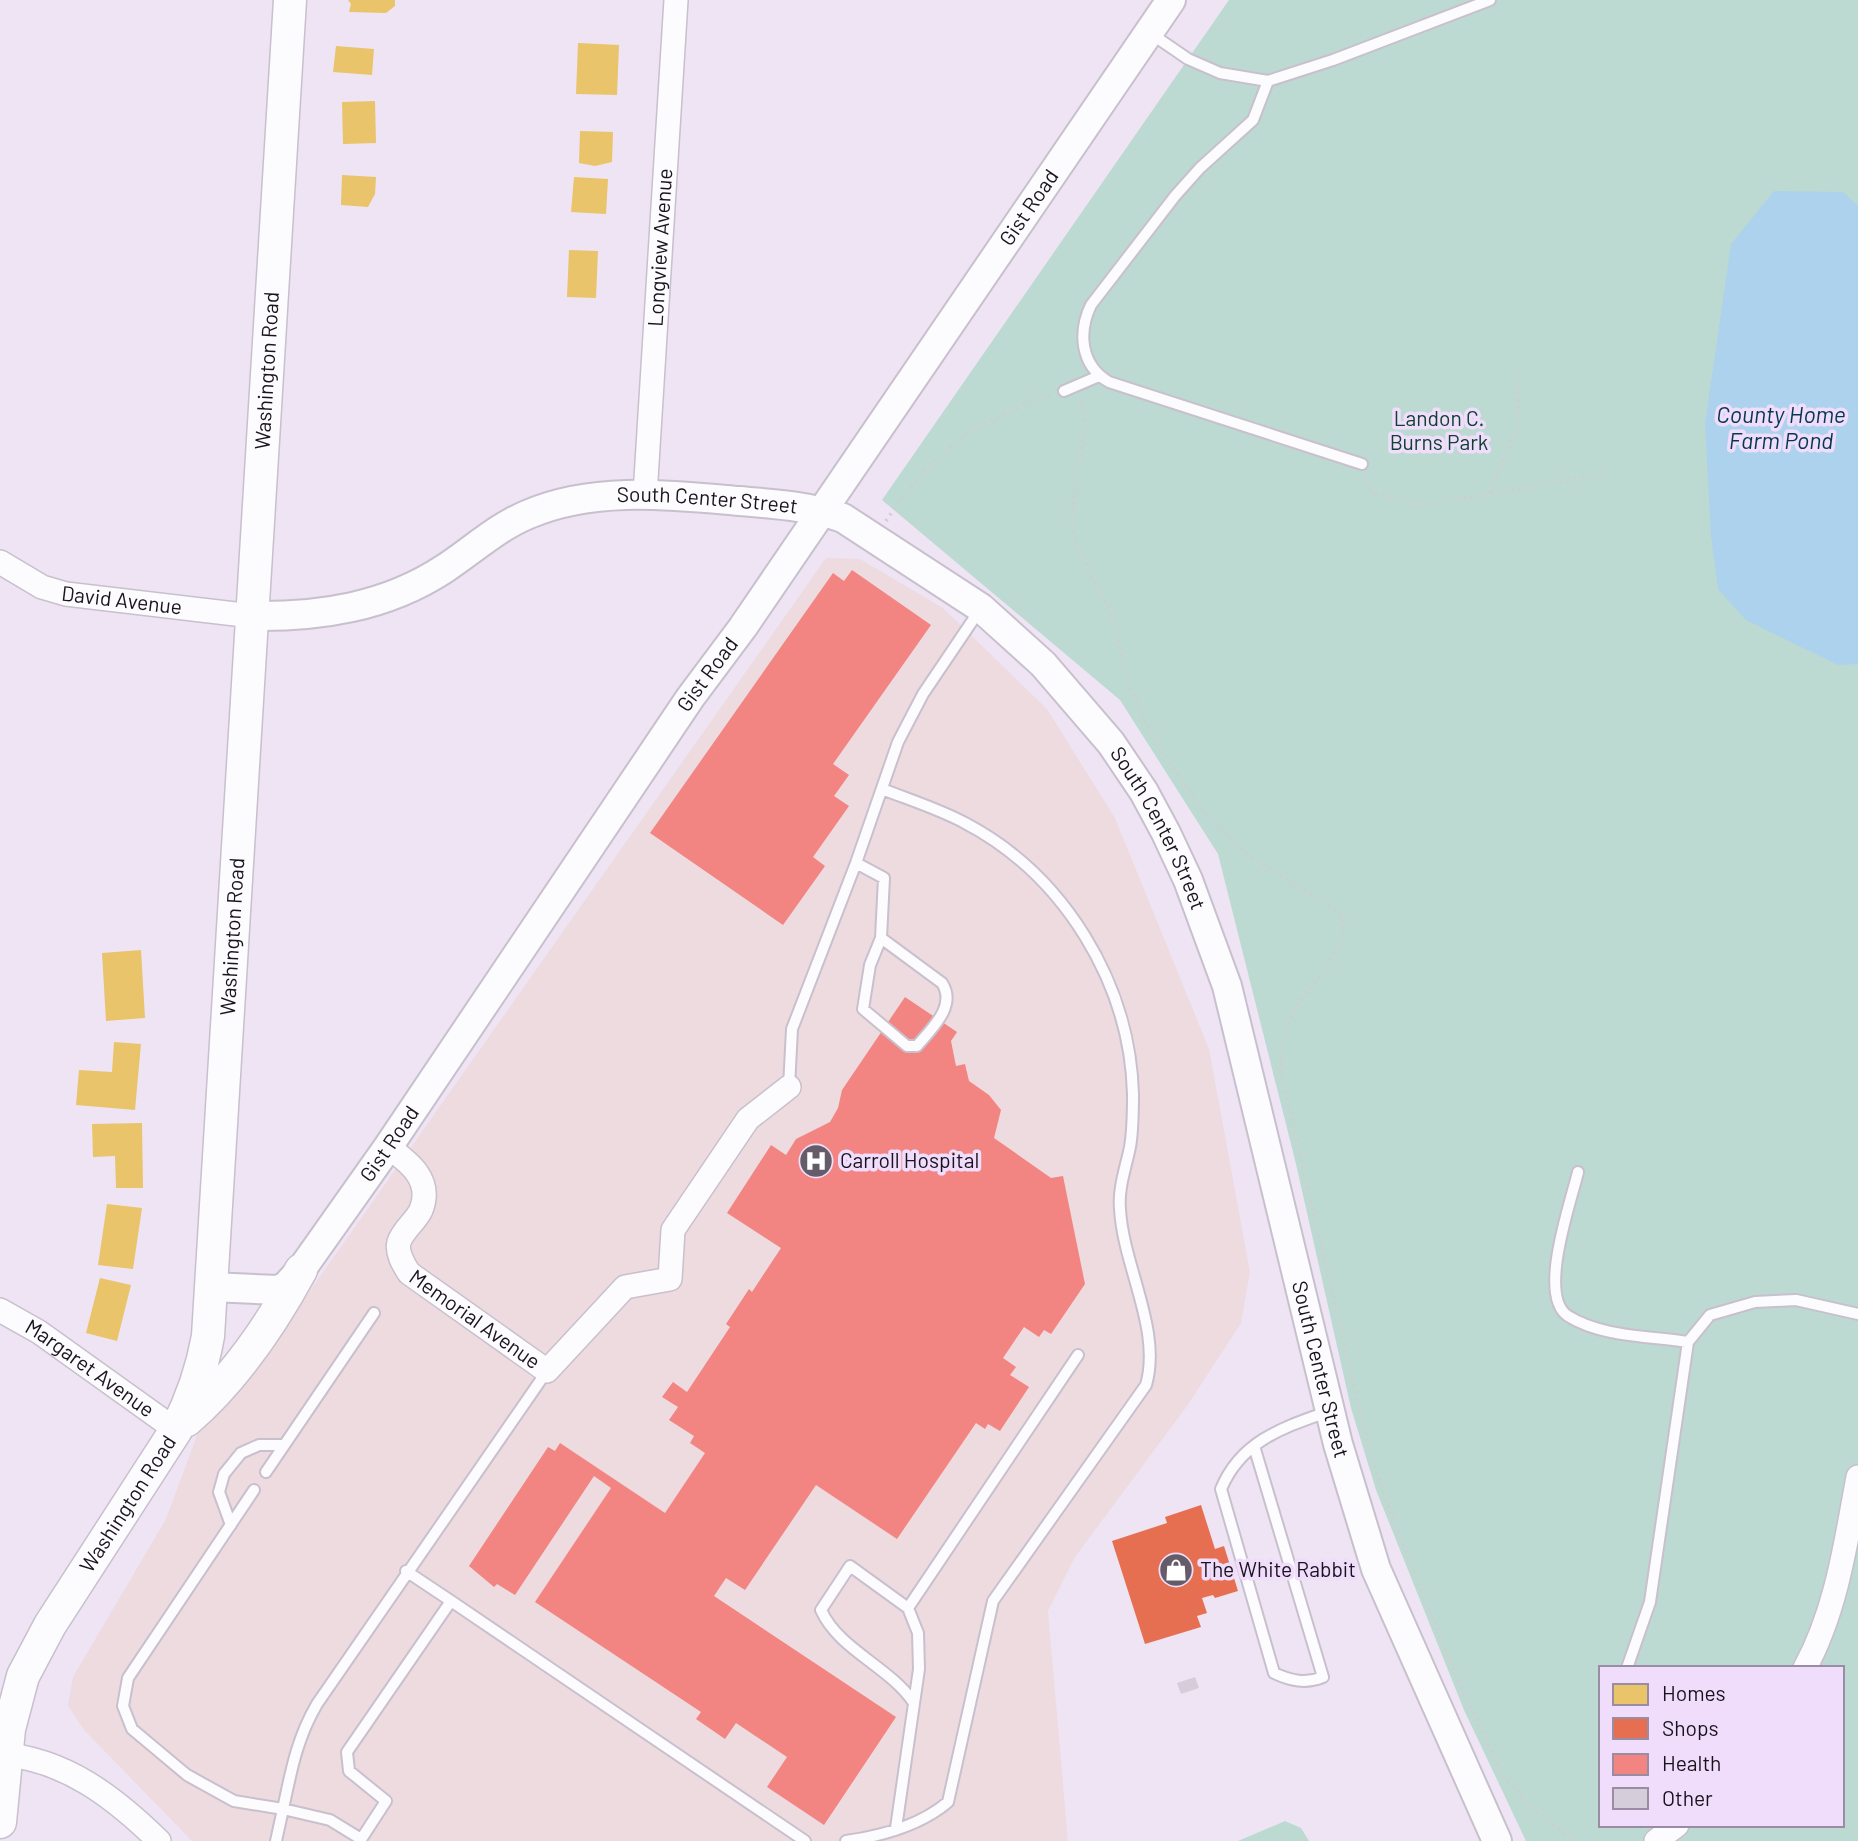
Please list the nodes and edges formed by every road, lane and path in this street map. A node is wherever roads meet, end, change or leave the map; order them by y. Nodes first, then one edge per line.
1 (290, 0) edge
2 (676, 0) edge
3 (1171, 0) edge
4 (1490, 0) edge
5 (1150, 33) junction
6 (1268, 80) junction
7 (1100, 376) junction
8 (1517, 376) dead end
9 (1064, 391) dead end
10 (1362, 464) joint
11 (1608, 473) dead end
12 (1489, 494) junction
13 (645, 495) junction
14 (823, 511) junction
15 (0, 562) edge
16 (981, 608) junction
17 (251, 616) junction
18 (882, 789) junction
19 (856, 863) junction
20 (881, 938) junction
21 (789, 1087) joint
22 (388, 1147) junction
23 (1578, 1172) dead end
24 (301, 1270) junction
25 (211, 1287) junction
26 (0, 1310) edge
27 (374, 1313) dead end
28 (1858, 1314) edge
29 (1688, 1342) junction
30 (1078, 1355) dead end
31 (547, 1371) junction
32 (1330, 1411) junction
33 (176, 1430) junction
34 (284, 1445) junction
35 (1254, 1446) junction
36 (266, 1472) dead end
37 (1858, 1477) edge
38 (254, 1490) dead end
39 (231, 1525) junction
40 (407, 1571) junction
41 (451, 1601) junction
42 (908, 1608) junction
43 (1628, 1666) edge
44 (1806, 1666) edge
45 (914, 1703) junction
46 (3, 1754) edge
47 (284, 1809) junction
48 (0, 1822) edge
49 (1674, 1827) edge
50 (895, 1828) junction
51 (361, 1840) edge
52 (868, 1840) edge
53 (159, 1841) edge
54 (276, 1841) edge
55 (805, 1841) edge
56 (846, 1841) edge
57 (1497, 1841) edge
58 (1656, 1841) edge

1 - 17 main road, Washington Road
2 - 13 street, Longview Avenue
3 - 5 street, Gist Road
4 - 6 lane
5 - 6 lane
5 - 14 street, Gist Road
6 - 7 lane
7 - 9 lane
7 - 10 lane
8 - 12 path
10 - 12 path
11 - 12 path
13 - 14 street, South Center Street
13 - 17 street, South Center Street
14 - 16 street, South Center Street
14 - 22 street, Gist Road
15 - 17 street, David Avenue
16 - 18 lane
16 - 32 street, South Center Street
17 - 25 main road, Washington Road
18 - 19 lane
18 - 50 lane
19 - 20 lane
19 - 21 lane
20 - 20 lane
21 - 31 street, Memorial Avenue
22 - 24 street, Gist Road
22 - 31 street, Memorial Avenue
23 - 29 lane
24 - 25 street, Gist Road
24 - 33 main road
25 - 33 main road, Washington Road
26 - 33 street, Margaret Avenue
27 - 34 lane
28 - 29 lane
29 - 43 lane
30 - 42 lane
31 - 40 lane
32 - 35 lane
32 - 57 street, South Center Street
33 - 46 main road, Washington Road
34 - 36 lane
34 - 39 lane
35 - 35 lane
37 - 44 street
38 - 39 lane
39 - 47 lane
40 - 41 lane
40 - 47 lane
41 - 51 lane
41 - 55 lane
42 - 45 lane
42 - 45 lane
45 - 50 lane
46 - 48 main road, Washington Road
46 - 53 street
47 - 51 lane
47 - 54 lane
49 - 58 street
50 - 52 lane
52 - 56 lane

